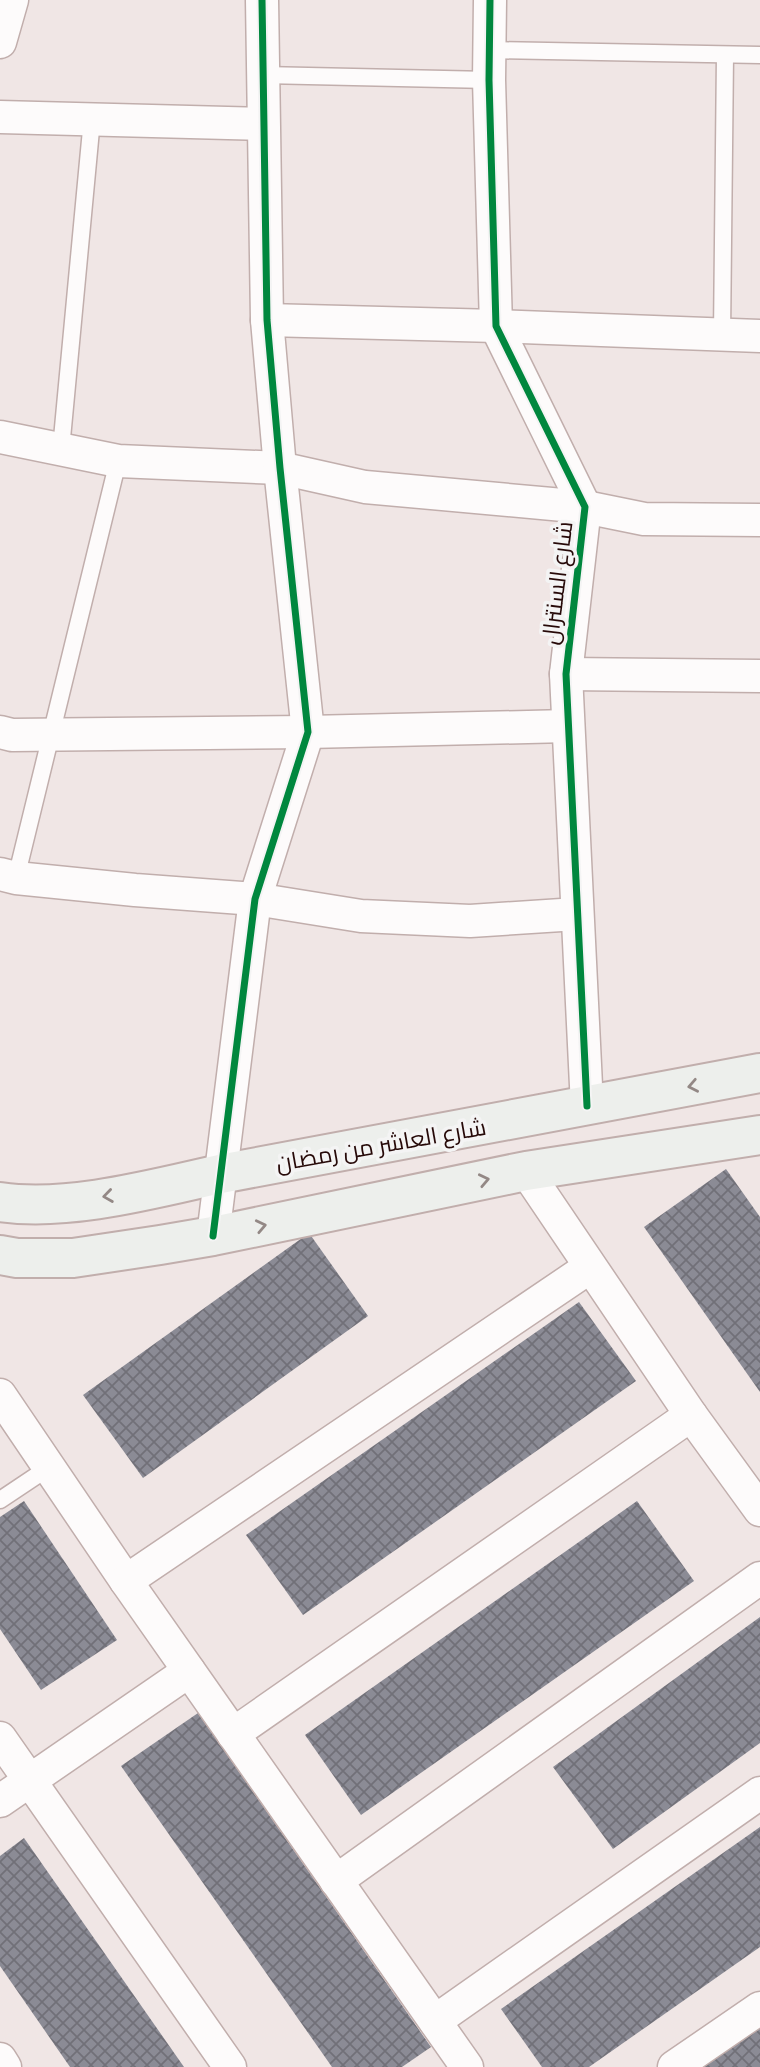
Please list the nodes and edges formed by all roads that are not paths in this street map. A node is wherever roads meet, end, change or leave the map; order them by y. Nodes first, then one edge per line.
1 (12, 0) edge
2 (262, 0) edge
3 (490, 0) edge
4 (0, 42) edge
5 (725, 55) junction
6 (760, 55) edge
7 (489, 65) junction
8 (263, 75) junction
9 (0, 117) edge
10 (92, 119) junction
11 (263, 124) junction
12 (267, 320) junction
13 (496, 326) junction
14 (722, 335) junction
15 (760, 336) edge
16 (0, 437) edge
17 (61, 449) junction
18 (118, 461) junction
19 (280, 468) junction
20 (585, 507) junction
21 (760, 520) edge
22 (566, 674) junction
23 (760, 676) edge
24 (568, 726) junction
25 (0, 732) edge
26 (308, 732) junction
27 (51, 735) junction
28 (8, 876) edge
29 (255, 899) junction
30 (577, 914) junction
31 (760, 1073) edge
32 (587, 1107) junction
33 (760, 1135) edge
34 (526, 1171) junction
35 (220, 1174) junction
36 (150, 1190) junction
37 (0, 1202) edge
38 (213, 1236) junction
39 (160, 1245) junction
40 (0, 1255) edge
41 (590, 1267) junction
42 (0, 1395) edge
43 (691, 1415) junction
44 (48, 1468) junction
45 (0, 1500) edge
46 (760, 1510) edge
47 (760, 1578) edge
48 (126, 1581) junction
49 (189, 1671) junction
50 (233, 1734) junction
51 (0, 1738) edge
52 (29, 1782) junction
53 (760, 1793) edge
54 (0, 1801) edge
55 (336, 1881) junction
56 (760, 2008) edge
57 (435, 2021) junction
58 (0, 2059) edge
59 (453, 2062) edge
60 (5, 2067) edge
61 (230, 2067) edge
62 (674, 2067) edge

1 - 4 street
2 - 8 street
3 - 7 street, شارع السنترال
5 - 6 lane
5 - 7 lane
5 - 14 lane
7 - 8 lane
7 - 13 street, شارع السنترال
8 - 11 street
9 - 10 street
10 - 11 street
10 - 17 lane
11 - 12 street
12 - 13 street
12 - 19 street
13 - 14 street
13 - 20 street, شارع السنترال
14 - 15 street
16 - 17 street
17 - 18 street
18 - 19 street
18 - 27 lane
19 - 20 street
19 - 26 street
20 - 21 street
20 - 22 street, شارع السنترال
22 - 23 street
22 - 24 street, شارع السنترال
24 - 26 street
24 - 30 street, شارع السنترال
25 - 27 street
26 - 27 street
26 - 29 street
27 - 28 lane
28 - 29 street
29 - 30 street
29 - 35 street
30 - 32 street, شارع السنترال
31 -> 32 street, شارع العاشر من رمضان
32 - 35 street, شارع العاشر من رمضان
33 - 34 street
38 -> 34 street
34 - 41 street
35 - 36 street, شارع العاشر من رمضان
35 - 38 street
36 -> 37 street, شارع العاشر من رمضان
36 - 39 street
38 - 39 street
39 - 40 street
41 - 43 street
41 - 48 street
42 - 44 street
43 - 46 street
43 - 50 street
44 - 45 lane
44 - 48 street
47 - 55 street
48 - 49 street
49 - 50 street
49 - 52 street
50 - 55 street
51 - 52 street
52 - 54 street
52 - 61 street
53 - 57 street
55 - 57 street
56 - 62 street
57 - 59 street
58 - 60 street

